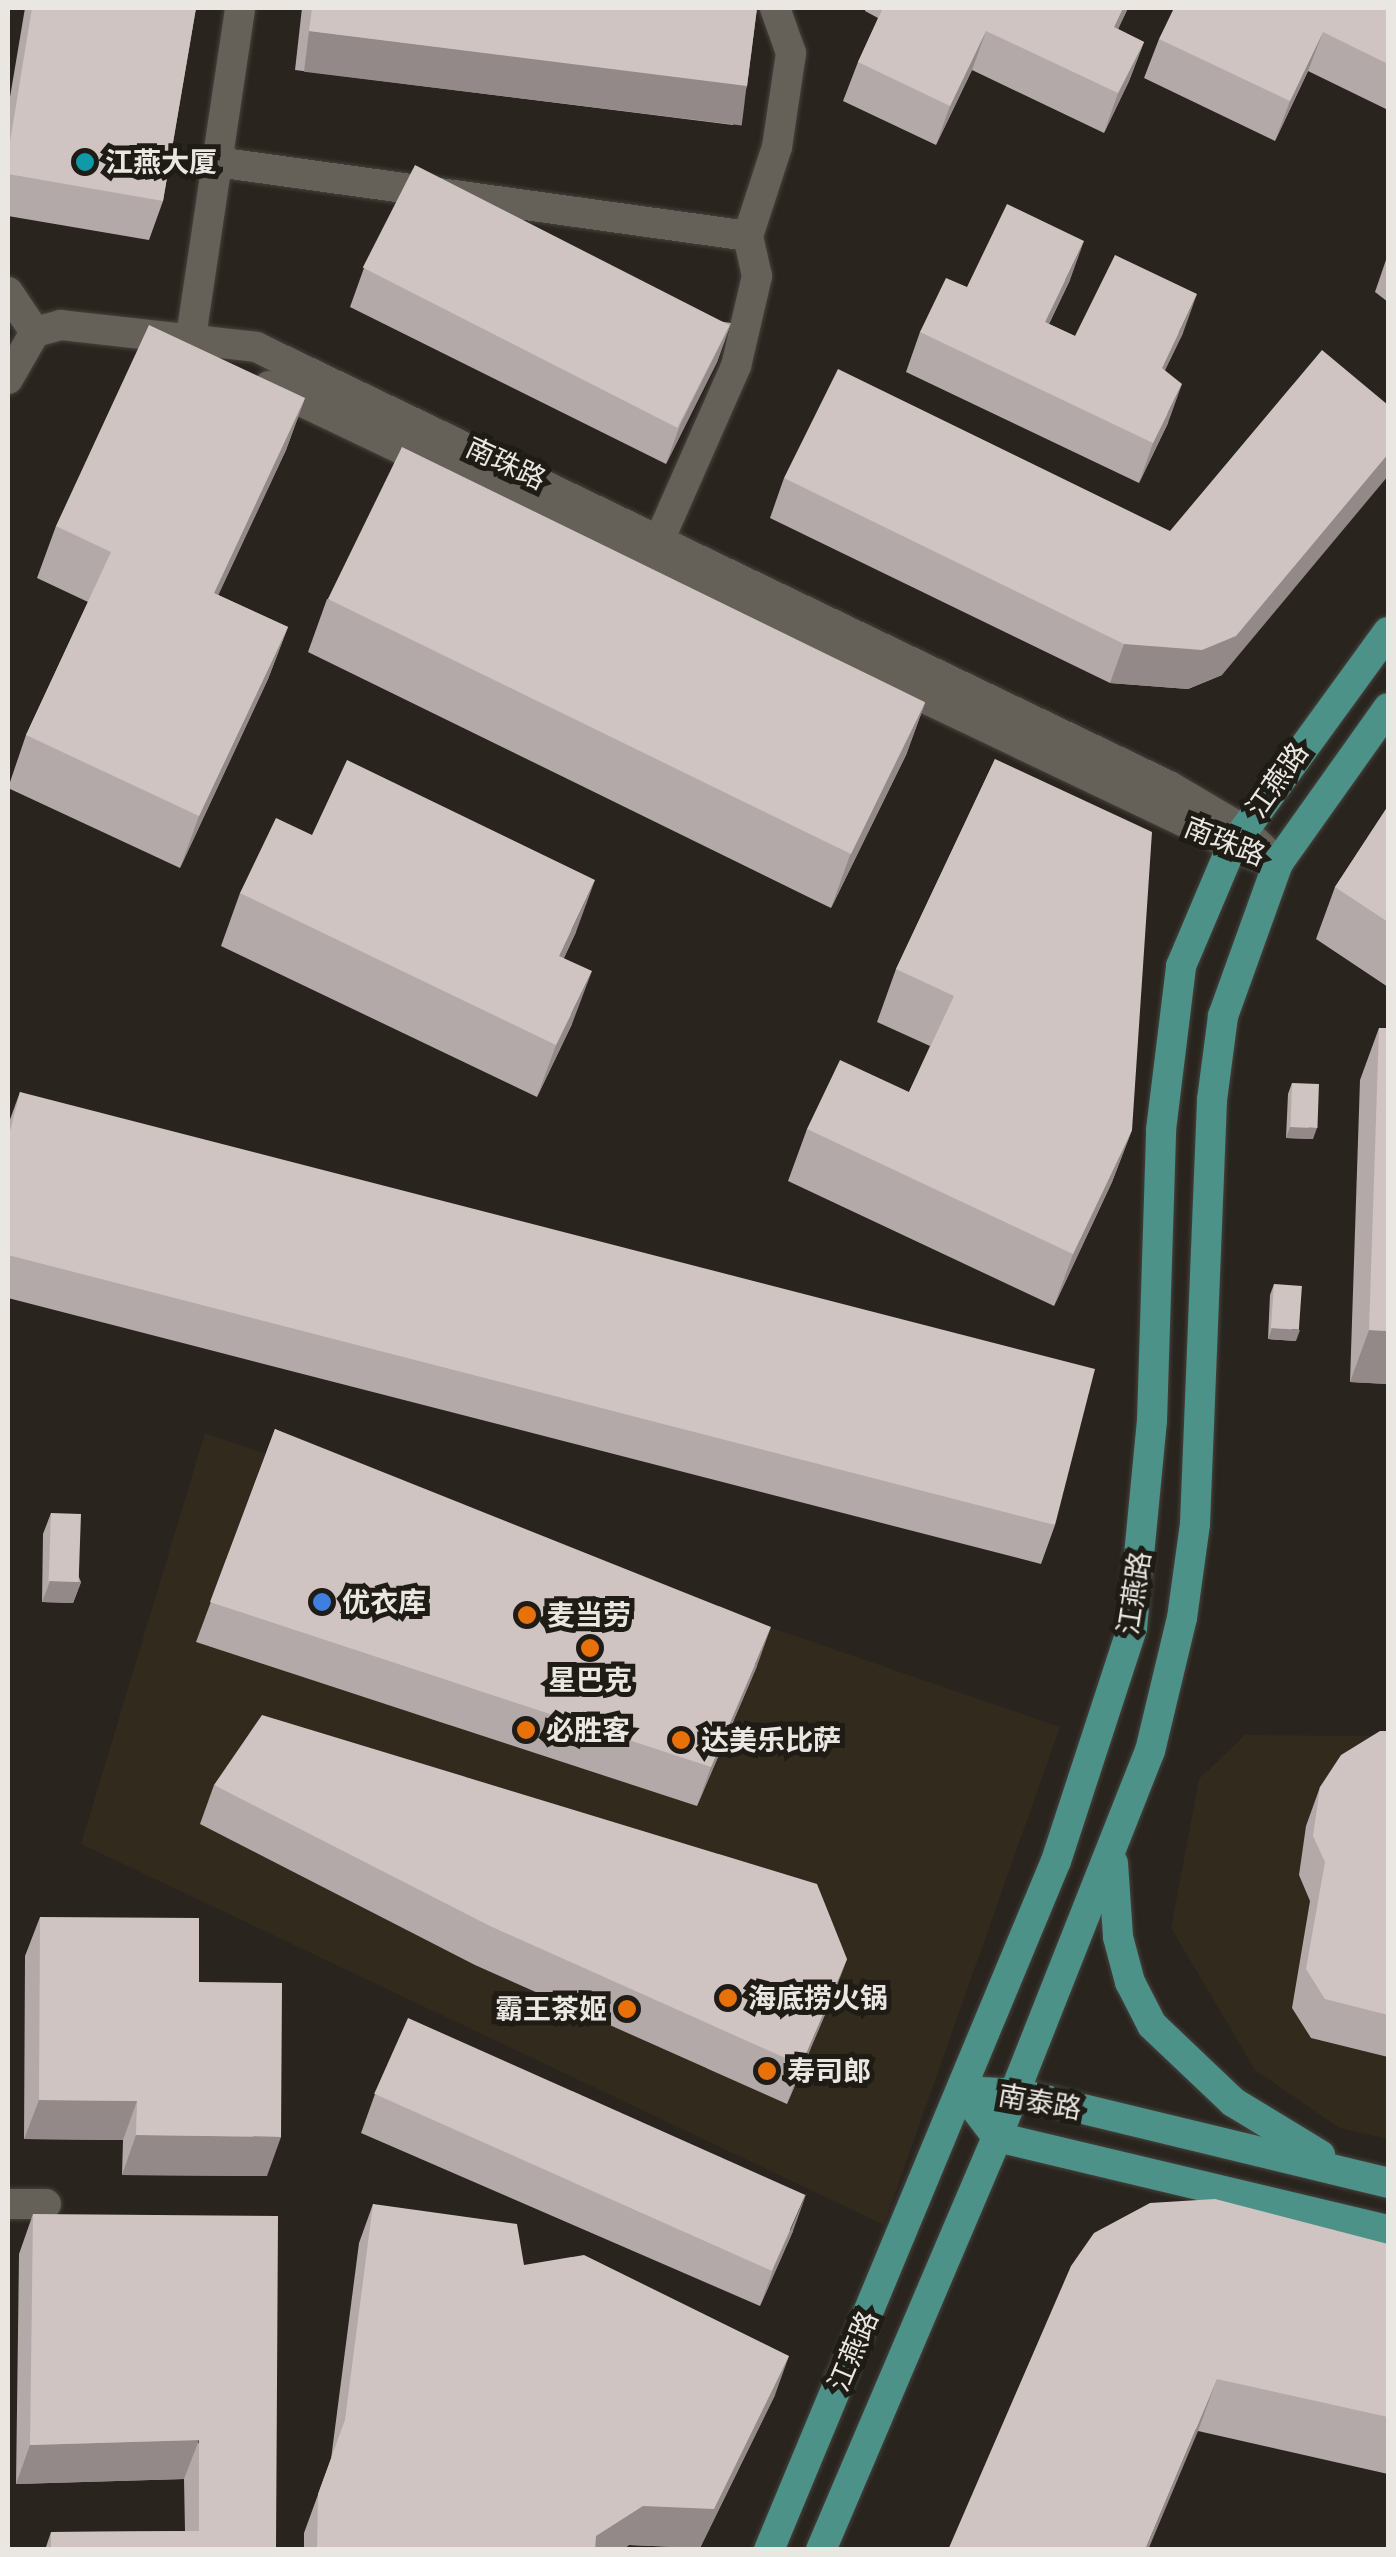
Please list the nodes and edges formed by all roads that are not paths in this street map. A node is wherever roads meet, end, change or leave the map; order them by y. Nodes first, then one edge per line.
1 (240, 8) edge
2 (776, 8) edge
3 (217, 162) junction
4 (748, 236) junction
5 (8, 292) edge
6 (35, 332) junction
7 (191, 337) junction
8 (8, 379) edge
9 (661, 536) junction
10 (1388, 632) edge
11 (1388, 708) edge
12 (1236, 839) junction
13 (1278, 863) junction
14 (1112, 1858) junction
15 (962, 2091) junction
16 (1015, 2094) junction
17 (997, 2137) junction
18 (1348, 2173) junction
19 (1388, 2182) edge
20 (8, 2204) edge
21 (46, 2204) dead end
22 (1388, 2230) edge
23 (769, 2550) edge
24 (821, 2550) edge

1 - 3 street
2 - 4 street
3 - 4 street
3 - 7 street
4 - 9 street
5 - 6 street
6 - 7 street
6 - 8 street
7 - 9 street, 南珠路
7 - 12 street, 南珠路
9 - 12 street, 南珠路
10 - 12 main road, 江燕路
11 - 13 main road, 江燕路
12 - 13 street, 南珠路
12 - 15 main road, 江燕路
13 - 14 main road, 江燕路
14 - 16 main road, 江燕路
14 - 18 main road
15 - 16 main road, 南泰路
15 - 17 main road, 南泰路
15 - 23 main road, 江燕路
16 - 17 main road, 江燕路
16 - 18 main road, 南泰路
17 - 22 main road, 南泰路
17 - 24 main road, 江燕路
18 - 19 main road, 南泰路
20 - 21 street

